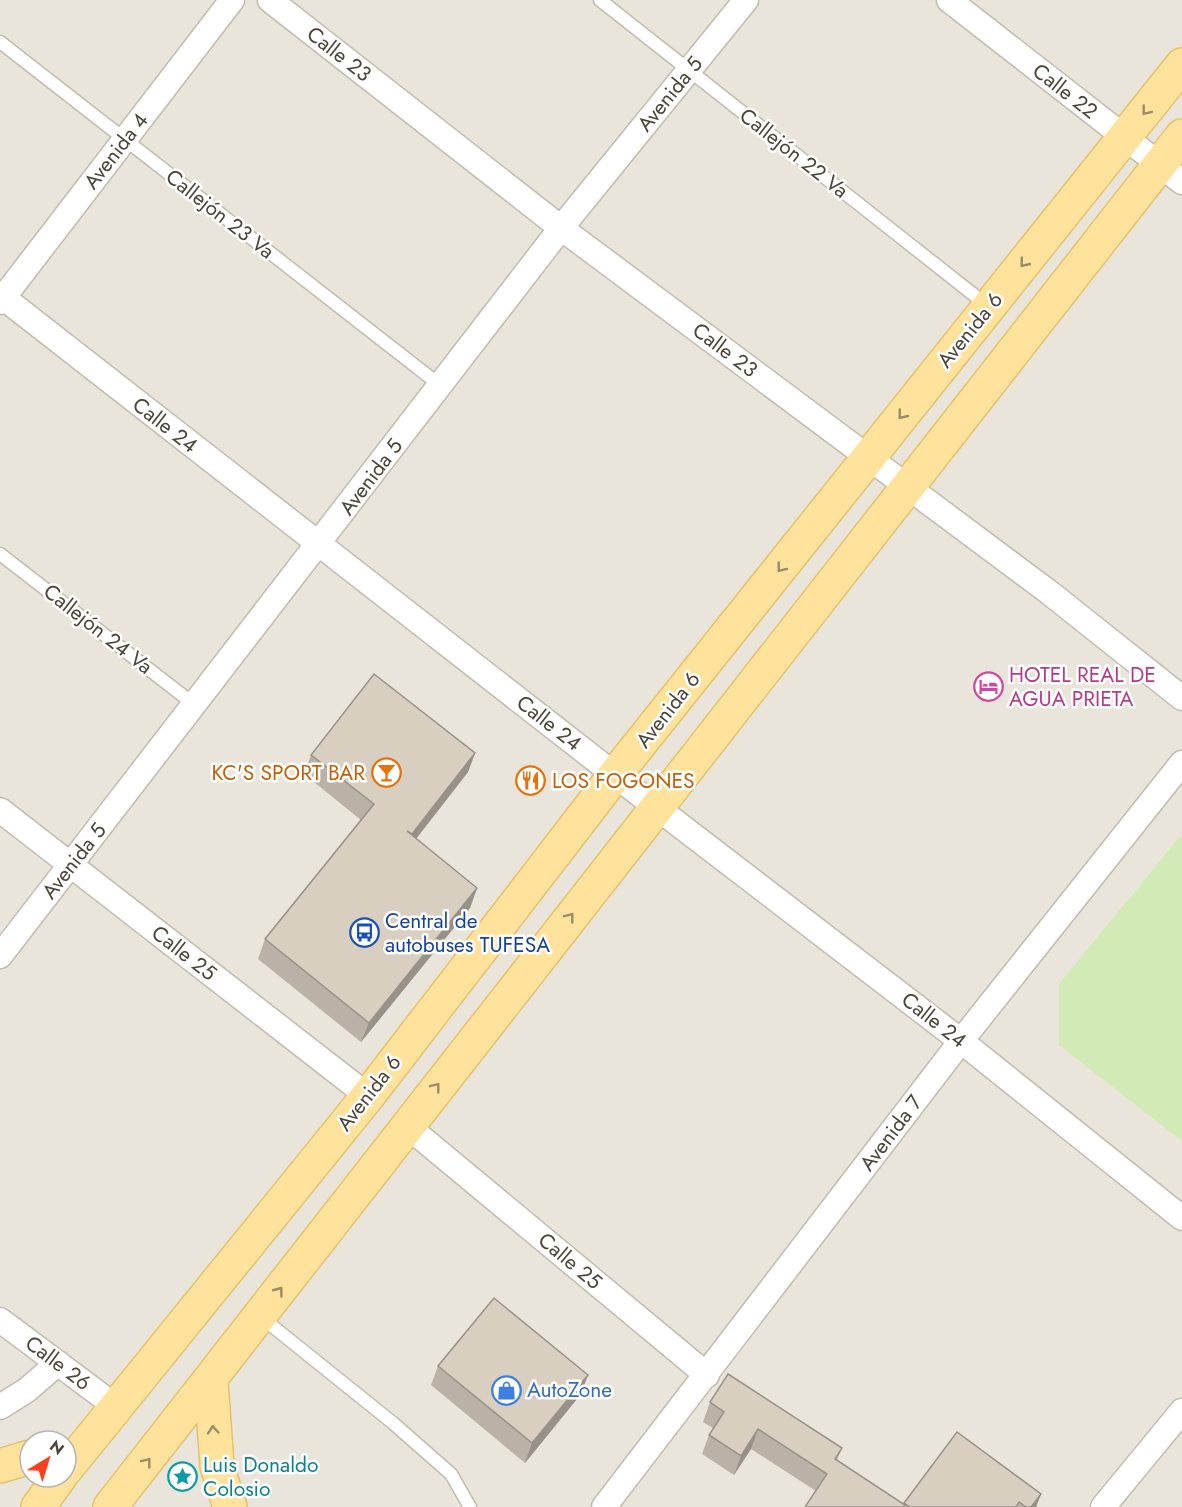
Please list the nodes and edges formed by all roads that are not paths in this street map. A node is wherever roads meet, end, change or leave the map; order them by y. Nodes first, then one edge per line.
1 (232, 0) edge
2 (270, 0) edge
3 (600, 0) edge
4 (746, 0) edge
5 (949, 0) edge
6 (0, 42) edge
7 (1182, 65) edge
8 (689, 70) junction
9 (1182, 136) edge
10 (1125, 138) junction
11 (125, 140) junction
12 (1171, 173) edge
13 (561, 228) junction
14 (1, 298) edge
15 (989, 307) junction
16 (441, 386) junction
17 (869, 457) junction
18 (907, 487) junction
19 (319, 545) junction
20 (0, 554) edge
21 (1182, 698) edge
22 (195, 705) junction
23 (1182, 763) edge
24 (615, 776) junction
25 (656, 807) junction
26 (0, 810) edge
27 (71, 865) junction
28 (0, 956) edge
29 (961, 1041) junction
30 (368, 1096) junction
31 (406, 1125) junction
32 (1182, 1218) edge
33 (260, 1317) junction
34 (0, 1320) edge
35 (58, 1363) junction
36 (707, 1375) junction
37 (211, 1381) junction
38 (116, 1406) junction
39 (0, 1407) edge
40 (1182, 1411) edge
41 (79, 1439) edge
42 (18, 1461) edge
43 (0, 1466) edge
44 (51, 1489) edge
45 (38, 1507) edge
46 (110, 1507) edge
47 (230, 1507) edge
48 (470, 1507) edge
49 (604, 1507) edge
50 (1103, 1507) edge

1 - 11 street, Avenida 4
2 - 13 street, Calle 23
3 - 8 lane, Callejón 22 Va
4 - 8 street, Avenida 5
5 - 10 street, Calle 22
6 - 11 lane, Callejón 23 Va
7 -> 10 main road, Avenida 6
8 - 13 street, Avenida 5
8 - 15 lane, Callejón 22 Va
9 - 12 main road
10 - 12 street, Calle 22
10 -> 15 main road, Avenida 6
11 - 14 street, Avenida 4
11 - 16 lane, Callejón 23 Va
12 - 18 main road
13 - 16 street, Avenida 5
13 - 17 street, Calle 23
14 - 19 street, Calle 24
15 -> 17 main road, Avenida 6
16 - 19 street, Avenida 5
17 - 18 street, Calle 23
17 -> 24 main road, Avenida 6
18 - 21 street, Calle 23
18 - 25 main road
19 - 22 street, Avenida 5
19 - 24 street, Calle 24
20 - 22 lane, Callejón 24 Va
22 - 27 street, Avenida 5
23 - 29 street, Avenida 7
24 - 25 street, Calle 24
24 - 30 main road, Avenida 6
25 - 29 street, Calle 24
31 -> 25 main road
26 - 27 street, Calle 25
27 - 28 street, Avenida 5
27 - 30 street, Calle 25
29 - 32 street, Calle 24
29 - 36 street, Avenida 7
30 - 38 main road, Avenida 6
33 -> 31 main road
31 - 36 street, Calle 25
33 - 37 main road
33 - 48 lane
34 - 35 street, Calle 26
35 - 38 street, Calle 26
35 - 39 street
36 - 49 street, Avenida 7
46 -> 37 main road
47 -> 37 main road
38 - 41 main road, Avenida 6
40 - 50 street
42 - 43 main road
44 - 45 main road

